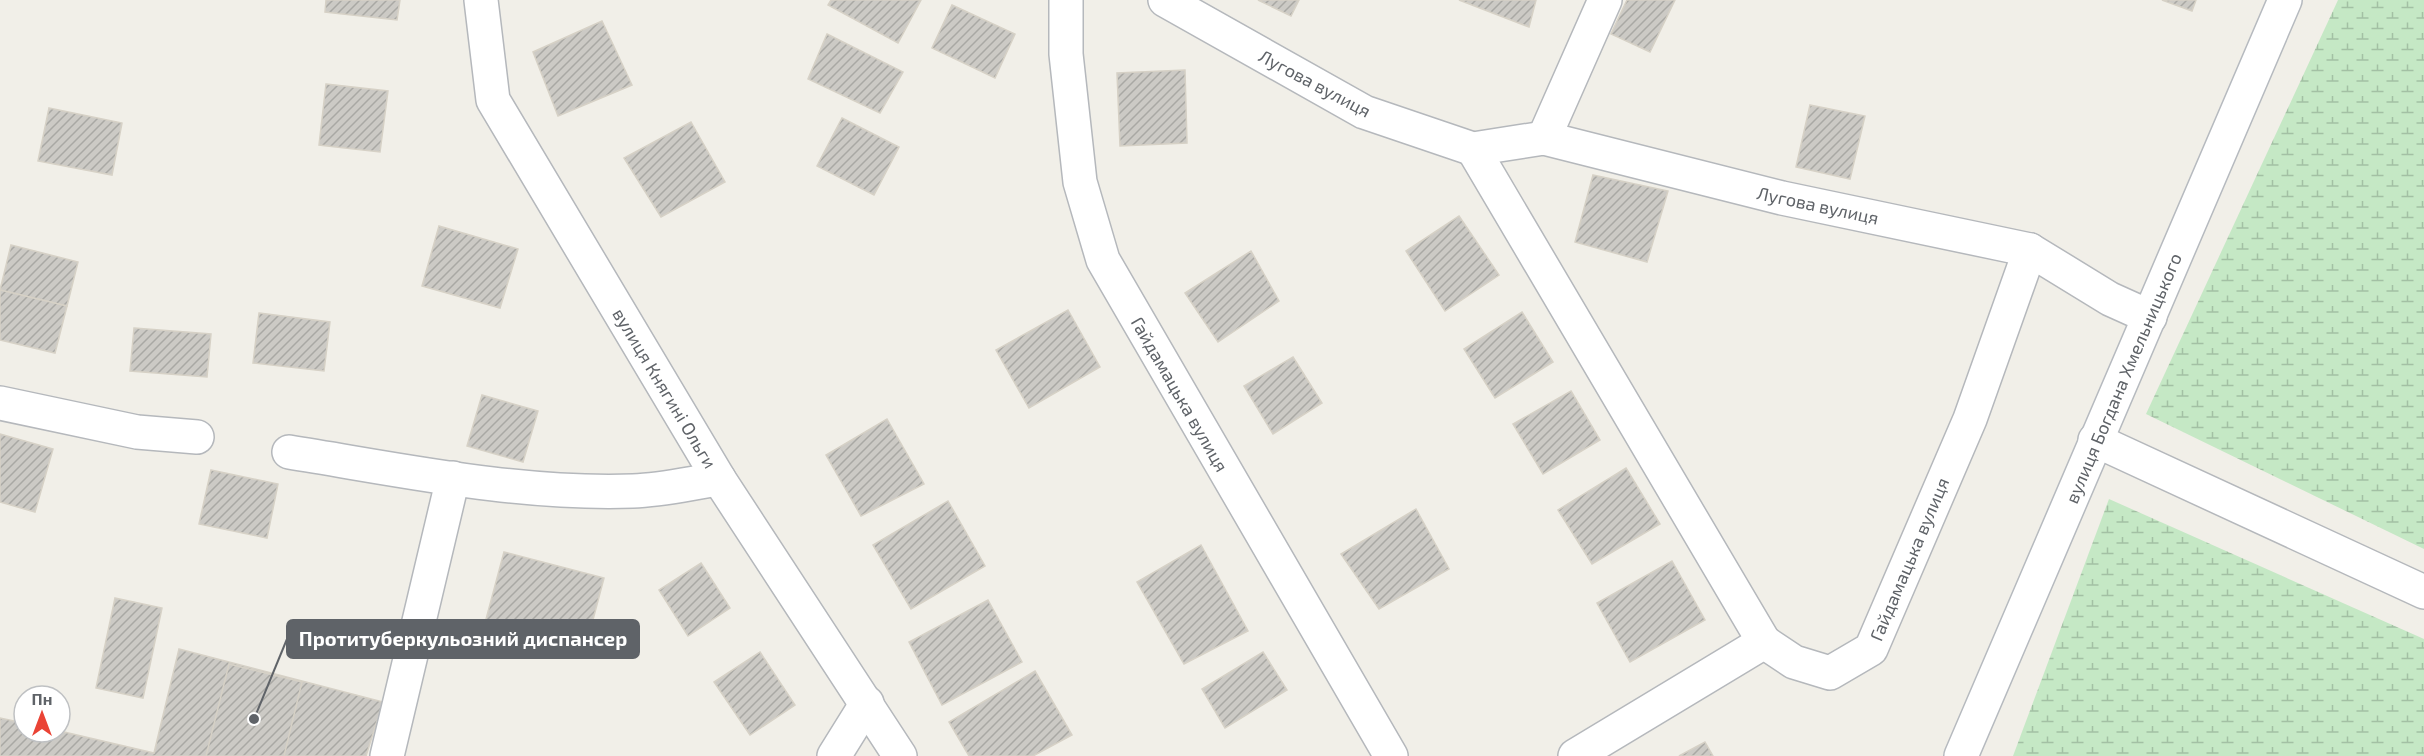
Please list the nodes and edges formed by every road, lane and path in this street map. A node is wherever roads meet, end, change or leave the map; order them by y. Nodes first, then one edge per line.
1 (482, 0) edge
2 (1066, 0) edge
3 (1165, 0) edge
4 (1605, 0) edge
5 (2285, 0) edge
6 (1544, 138) junction
7 (1473, 149) junction
8 (2030, 250) junction
9 (2150, 317) junction
10 (0, 403) edge
11 (197, 437) dead end
12 (2095, 440) junction
13 (289, 452) dead end
14 (453, 478) junction
15 (719, 479) junction
16 (2424, 592) edge
17 (1764, 642) junction
18 (867, 704) junction
19 (387, 756) edge
20 (834, 756) edge
21 (900, 756) edge
22 (1391, 756) edge
23 (1575, 756) edge
24 (1961, 756) edge

1 - 15 street, вулиця Княгині Ольги
2 - 22 street, Гайдамацька вулиця
3 - 7 street, Лугова вулиця
4 - 6 street
5 - 9 street, вулиця Богдана Хмельницького
6 - 7 street, Лугова вулиця
6 - 8 street, Лугова вулиця
7 - 17 street
8 - 9 street, Лугова вулиця
8 - 17 street, Гайдамацька вулиця
9 - 12 street, вулиця Богдана Хмельницького
10 - 11 street
12 - 16 street
12 - 24 street, вулиця Богдана Хмельницького
13 - 14 street
14 - 15 street
14 - 19 street
15 - 18 street, вулиця Княгині Ольги
17 - 23 street
18 - 20 street
18 - 21 street, вулиця Княгині Ольги

